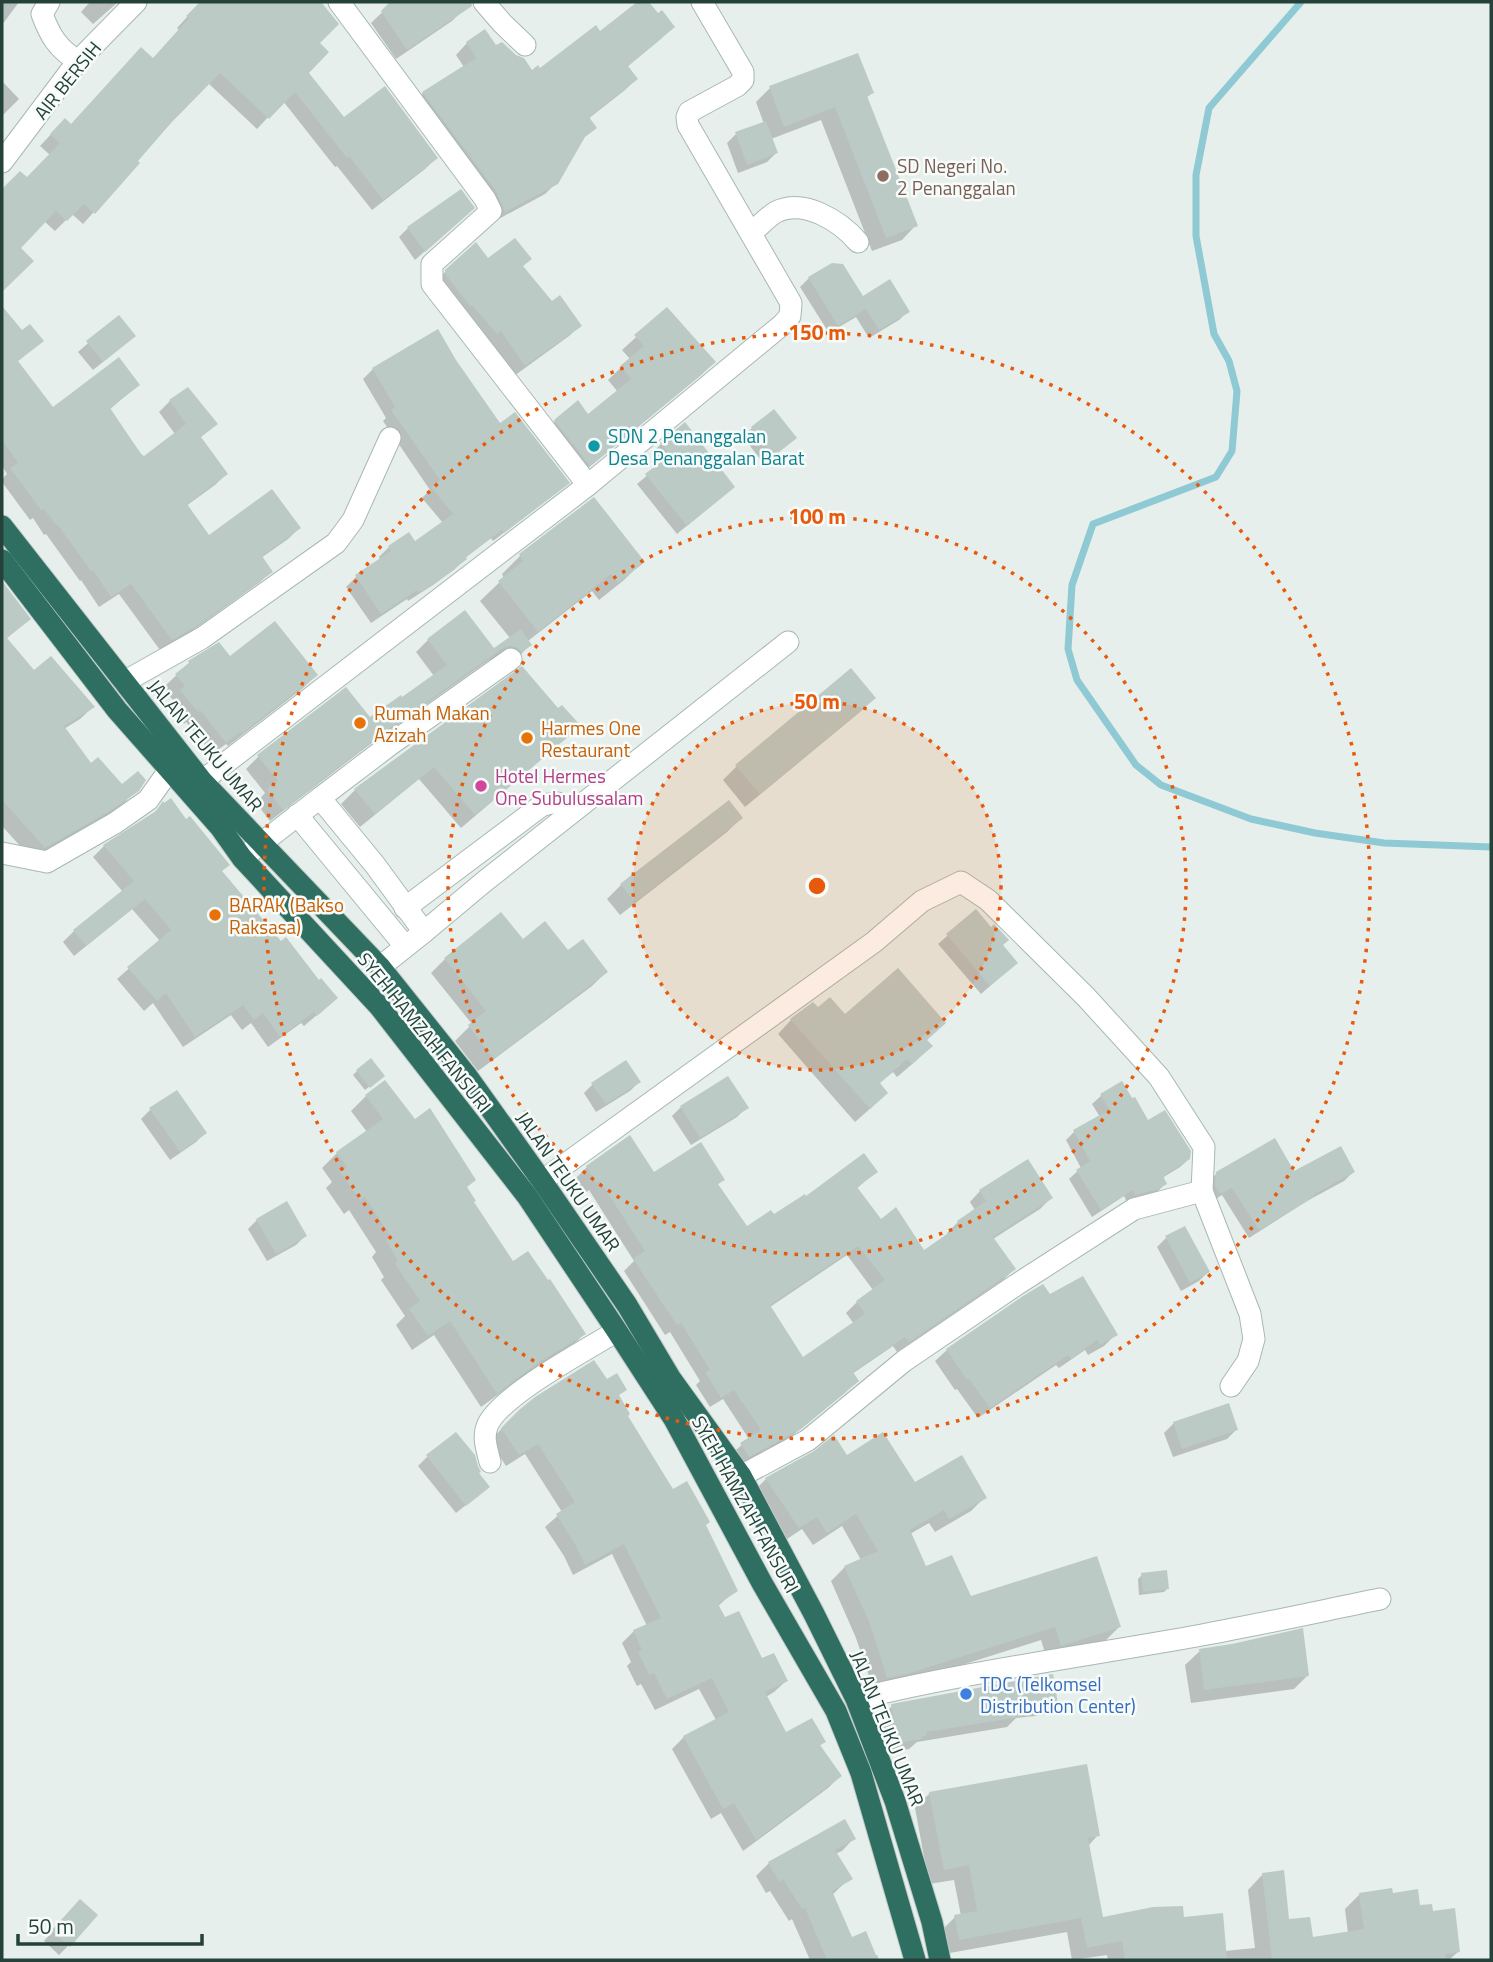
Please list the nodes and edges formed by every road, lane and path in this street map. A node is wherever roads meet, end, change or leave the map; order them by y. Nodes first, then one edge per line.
1 (48, 2) edge
2 (136, 2) edge
3 (340, 2) edge
4 (484, 2) edge
5 (702, 2) edge
6 (525, 45) dead end
7 (78, 61) junction
8 (2, 162) edge
9 (751, 233) junction
10 (858, 242) dead end
11 (390, 438) dead end
12 (589, 485) junction
13 (2, 526) edge
14 (2, 560) edge
15 (788, 642) dead end
16 (511, 659) dead end
17 (124, 682) junction
18 (170, 769) junction
19 (202, 781) junction
20 (320, 798) junction
21 (571, 813) junction
22 (297, 816) junction
23 (261, 844) junction
24 (2, 853) edge
25 (242, 858) junction
26 (405, 908) junction
27 (424, 932) junction
28 (405, 946) junction
29 (380, 967) junction
30 (542, 1181) junction
31 (1202, 1191) junction
32 (617, 1331) junction
33 (1231, 1385) dead end
34 (490, 1462) dead end
35 (741, 1476) junction
36 (1380, 1600) dead end
37 (856, 1699) junction
38 (915, 1960) edge
39 (940, 1960) edge

1 - 7 street
2 - 7 street, AIR BERSIH
3 - 12 street
4 - 6 street
5 - 9 street
7 - 8 street, AIR BERSIH
9 - 10 street
9 - 12 street
11 - 17 street
12 - 19 street
13 - 17 highway, JALAN TEUKU UMAR
14 - 18 highway, SYEH HAMZAH FANSURI
15 - 21 street
16 - 20 street
17 - 19 highway, JALAN TEUKU UMAR
18 - 24 street
18 - 25 highway, SYEH HAMZAH FANSURI
19 - 23 highway, JALAN TEUKU UMAR
20 - 22 street
20 - 26 street
21 - 26 street
21 - 27 street
22 - 23 street
22 - 28 street
23 - 25 street
23 - 29 highway, JALAN TEUKU UMAR
25 - 32 highway, SYEH HAMZAH FANSURI
26 - 27 street
27 - 28 street
28 - 29 street
29 - 30 highway, JALAN TEUKU UMAR
30 - 31 street
30 - 35 highway, JALAN TEUKU UMAR
31 - 33 street
31 - 35 street
32 - 34 street
32 - 38 highway, SYEH HAMZAH FANSURI
35 - 37 highway, JALAN TEUKU UMAR
36 - 37 street
37 - 39 highway, JALAN TEUKU UMAR

